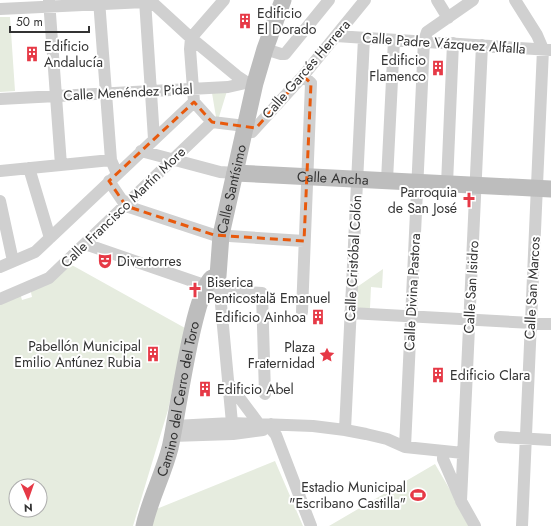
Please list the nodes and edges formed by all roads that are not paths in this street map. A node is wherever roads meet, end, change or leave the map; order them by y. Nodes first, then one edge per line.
1 (224, 0) edge
2 (283, 0) edge
3 (329, 0) edge
4 (365, 0) edge
5 (437, 0) edge
6 (473, 0) edge
7 (515, 0) edge
8 (145, 1) edge
9 (99, 2) edge
10 (50, 3) edge
11 (0, 9) edge
12 (448, 18) junction
13 (336, 36) junction
14 (192, 38) junction
15 (364, 38) junction
16 (394, 40) junction
17 (424, 41) junction
18 (453, 43) junction
19 (482, 45) junction
20 (265, 49) junction
21 (547, 50) edge
22 (303, 76) junction
23 (250, 82) junction
24 (193, 89) junction
25 (151, 91) junction
26 (105, 93) junction
27 (56, 96) junction
28 (0, 99) edge
29 (194, 102) junction
30 (212, 122) junction
31 (244, 128) junction
32 (154, 139) junction
33 (141, 151) junction
34 (111, 160) junction
35 (173, 160) junction
36 (61, 165) junction
37 (29, 168) junction
38 (0, 171) edge
39 (235, 173) junction
40 (306, 176) junction
41 (113, 178) junction
42 (357, 178) junction
43 (388, 180) junction
44 (417, 182) junction
45 (447, 184) junction
46 (476, 185) junction
47 (544, 188) edge
48 (0, 201) edge
49 (126, 206) junction
50 (221, 235) junction
51 (50, 238) junction
52 (304, 241) junction
53 (85, 244) junction
54 (13, 261) junction
55 (0, 267) edge
56 (212, 286) junction
57 (0, 299) edge
58 (302, 312) dead end
59 (350, 313) junction
60 (411, 316) junction
61 (470, 319) junction
62 (531, 323) junction
63 (551, 324) edge
64 (229, 384) junction
65 (265, 394) dead end
66 (232, 423) junction
67 (267, 426) junction
68 (345, 430) junction
69 (173, 431) junction
70 (500, 437) dead end
71 (526, 438) junction
72 (551, 440) edge
73 (404, 447) junction
74 (443, 451) junction
75 (463, 453) junction
76 (461, 501) junction
77 (144, 526) edge
78 (312, 526) edge
79 (475, 526) edge
80 (522, 526) edge

1 - 14 street
2 - 20 main road, Calle Santísimo
3 - 20 street
4 - 13 street, Calle Garcés Herrera
5 - 12 street
6 - 12 street
7 - 21 street
8 - 9 street
8 - 14 street
8 - 25 street
9 - 10 street
9 - 26 street
10 - 11 street
10 - 27 street
12 - 17 street
13 - 15 street, Calle Padre Vázquez Alfalla
13 - 22 street, Calle Garcés Herrera
14 - 23 street
14 - 24 street
15 - 16 street, Calle Padre Vázquez Alfalla
15 - 42 street, Calle Cristóbal Colón
16 - 17 street, Calle Padre Vázquez Alfalla
16 - 43 street
17 - 18 street, Calle Padre Vázquez Alfalla
17 - 44 street, Calle Divina Pastora
18 - 19 street, Calle Padre Vázquez Alfalla
18 - 45 street
19 - 21 street, Calle Padre Vázquez Alfalla
19 - 46 street, Calle San Isidro
20 - 23 main road, Calle Santísimo
21 - 47 street, Calle San Marcos
22 - 31 street, Calle Garcés Herrera
22 - 40 street
23 - 24 street, Calle Menéndez Pidal
23 - 31 main road, Calle Santísimo
24 - 25 street, Calle Menéndez Pidal
24 - 29 street
25 - 26 street, Calle Menéndez Pidal
25 - 32 street
26 - 27 street, Calle Menéndez Pidal
26 - 34 street
27 - 28 street, Calle Menéndez Pidal
27 - 36 street
29 - 30 street
29 - 32 street
30 - 31 street
30 - 35 street, Calle Francisco Martín More
31 - 39 main road, Calle Santísimo
32 - 33 street
33 - 35 street
33 - 41 street
34 - 36 street
34 - 41 street
35 - 39 street
35 - 49 street, Calle Francisco Martín More
36 - 37 street
37 - 38 street
37 - 51 street
39 - 40 main road, Calle Ancha
39 - 50 main road, Calle Santísimo
40 - 42 main road, Calle Ancha
40 - 52 street
41 - 49 street
41 - 51 street
42 - 43 main road, Calle Ancha
42 - 59 street, Calle Cristóbal Colón
43 - 44 main road, Calle Ancha
44 - 45 main road, Calle Ancha
44 - 60 street, Calle Divina Pastora
45 - 46 main road, Calle Ancha
46 - 47 main road, Calle Ancha
46 - 61 street, Calle San Isidro
47 - 62 street, Calle San Marcos
48 - 54 street
49 - 50 street
49 - 53 street, Calle Francisco Martín More
50 - 52 street
50 - 56 main road, Calle Santísimo
51 - 54 street
52 - 58 street
53 - 56 street
53 - 57 street, Calle Francisco Martín More
54 - 55 street
56 - 64 street, Calle Santísimo
56 - 65 street
56 - 69 main road, Camino del Cerro del Toro
59 - 60 street
59 - 68 street, Calle Cristóbal Colón
60 - 61 street
60 - 73 street, Calle Divina Pastora
61 - 62 street
61 - 75 street, Calle San Isidro
62 - 63 street
62 - 71 street, Calle San Marcos
64 - 66 street, Calle Santísimo
64 - 67 street
66 - 67 street
66 - 69 street
67 - 68 street
67 - 69 street
67 - 78 street
68 - 73 street
69 - 77 main road, Camino del Cerro del Toro
70 - 71 street
71 - 72 street
71 - 80 street, Calle San Marcos
73 - 74 street
74 - 75 street
74 - 76 street
75 - 76 street, Calle San Isidro
76 - 79 street

